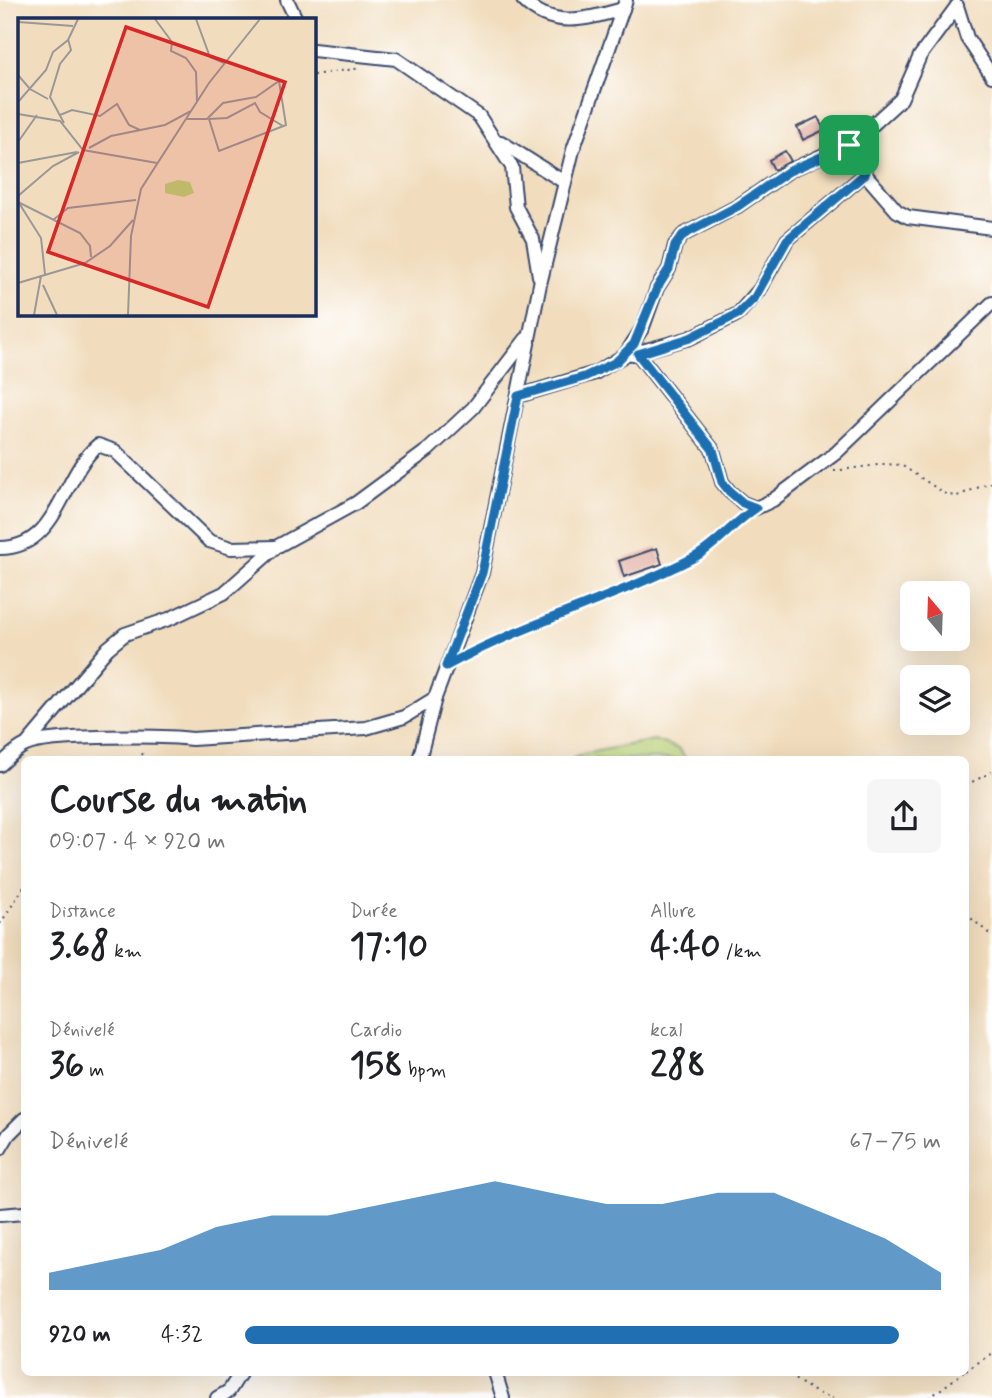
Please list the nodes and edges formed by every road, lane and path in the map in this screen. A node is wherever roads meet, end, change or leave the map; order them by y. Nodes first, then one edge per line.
1 (286, 0) edge
2 (523, 0) edge
3 (624, 5) edge
4 (295, 18) edge
5 (315, 50) edge
6 (362, 68) dead end
7 (315, 75) edge
8 (992, 76) edge
9 (495, 138) junction
10 (849, 145) junction
11 (865, 174) junction
12 (564, 182) junction
13 (992, 228) edge
14 (540, 284) junction
15 (992, 303) edge
16 (530, 332) junction
17 (632, 354) junction
18 (518, 396) junction
19 (832, 472) dead end
20 (992, 482) edge
21 (756, 508) junction
22 (276, 547) junction
23 (0, 548) edge
24 (466, 655) dead end
25 (435, 698) junction
26 (27, 744) junction
27 (420, 756) edge
28 (0, 765) edge
29 (992, 772) edge
30 (969, 784) edge
31 (21, 892) edge
32 (969, 917) edge
33 (0, 924) edge
34 (992, 936) edge
35 (21, 1122) edge
36 (0, 1149) edge
37 (21, 1213) edge
38 (0, 1215) edge
39 (992, 1355) edge
40 (969, 1368) edge
41 (238, 1376) edge
42 (496, 1376) edge
43 (789, 1376) edge
44 (958, 1376) edge
45 (218, 1398) edge
46 (503, 1398) edge
47 (833, 1398) edge
48 (929, 1398) edge

1 - 4 street
2 - 3 street
3 - 12 street
5 - 9 street
6 - 7 path
8 - 10 street
9 - 12 street
9 - 14 street
10 - 11 street
10 - 17 street
11 - 13 street
11 - 17 street
12 - 14 street
14 - 16 street
15 - 21 street
16 - 18 street
16 - 22 street
17 - 18 street
17 - 21 street
18 - 25 street
19 - 20 path
21 - 24 path
22 - 23 street
22 - 26 street
25 - 26 street
25 - 27 street
26 - 28 street
29 - 30 path
31 - 33 path
32 - 34 path
35 - 36 street
37 - 38 street
39 - 40 path
41 - 45 street
42 - 46 street
43 - 47 path
44 - 48 path

